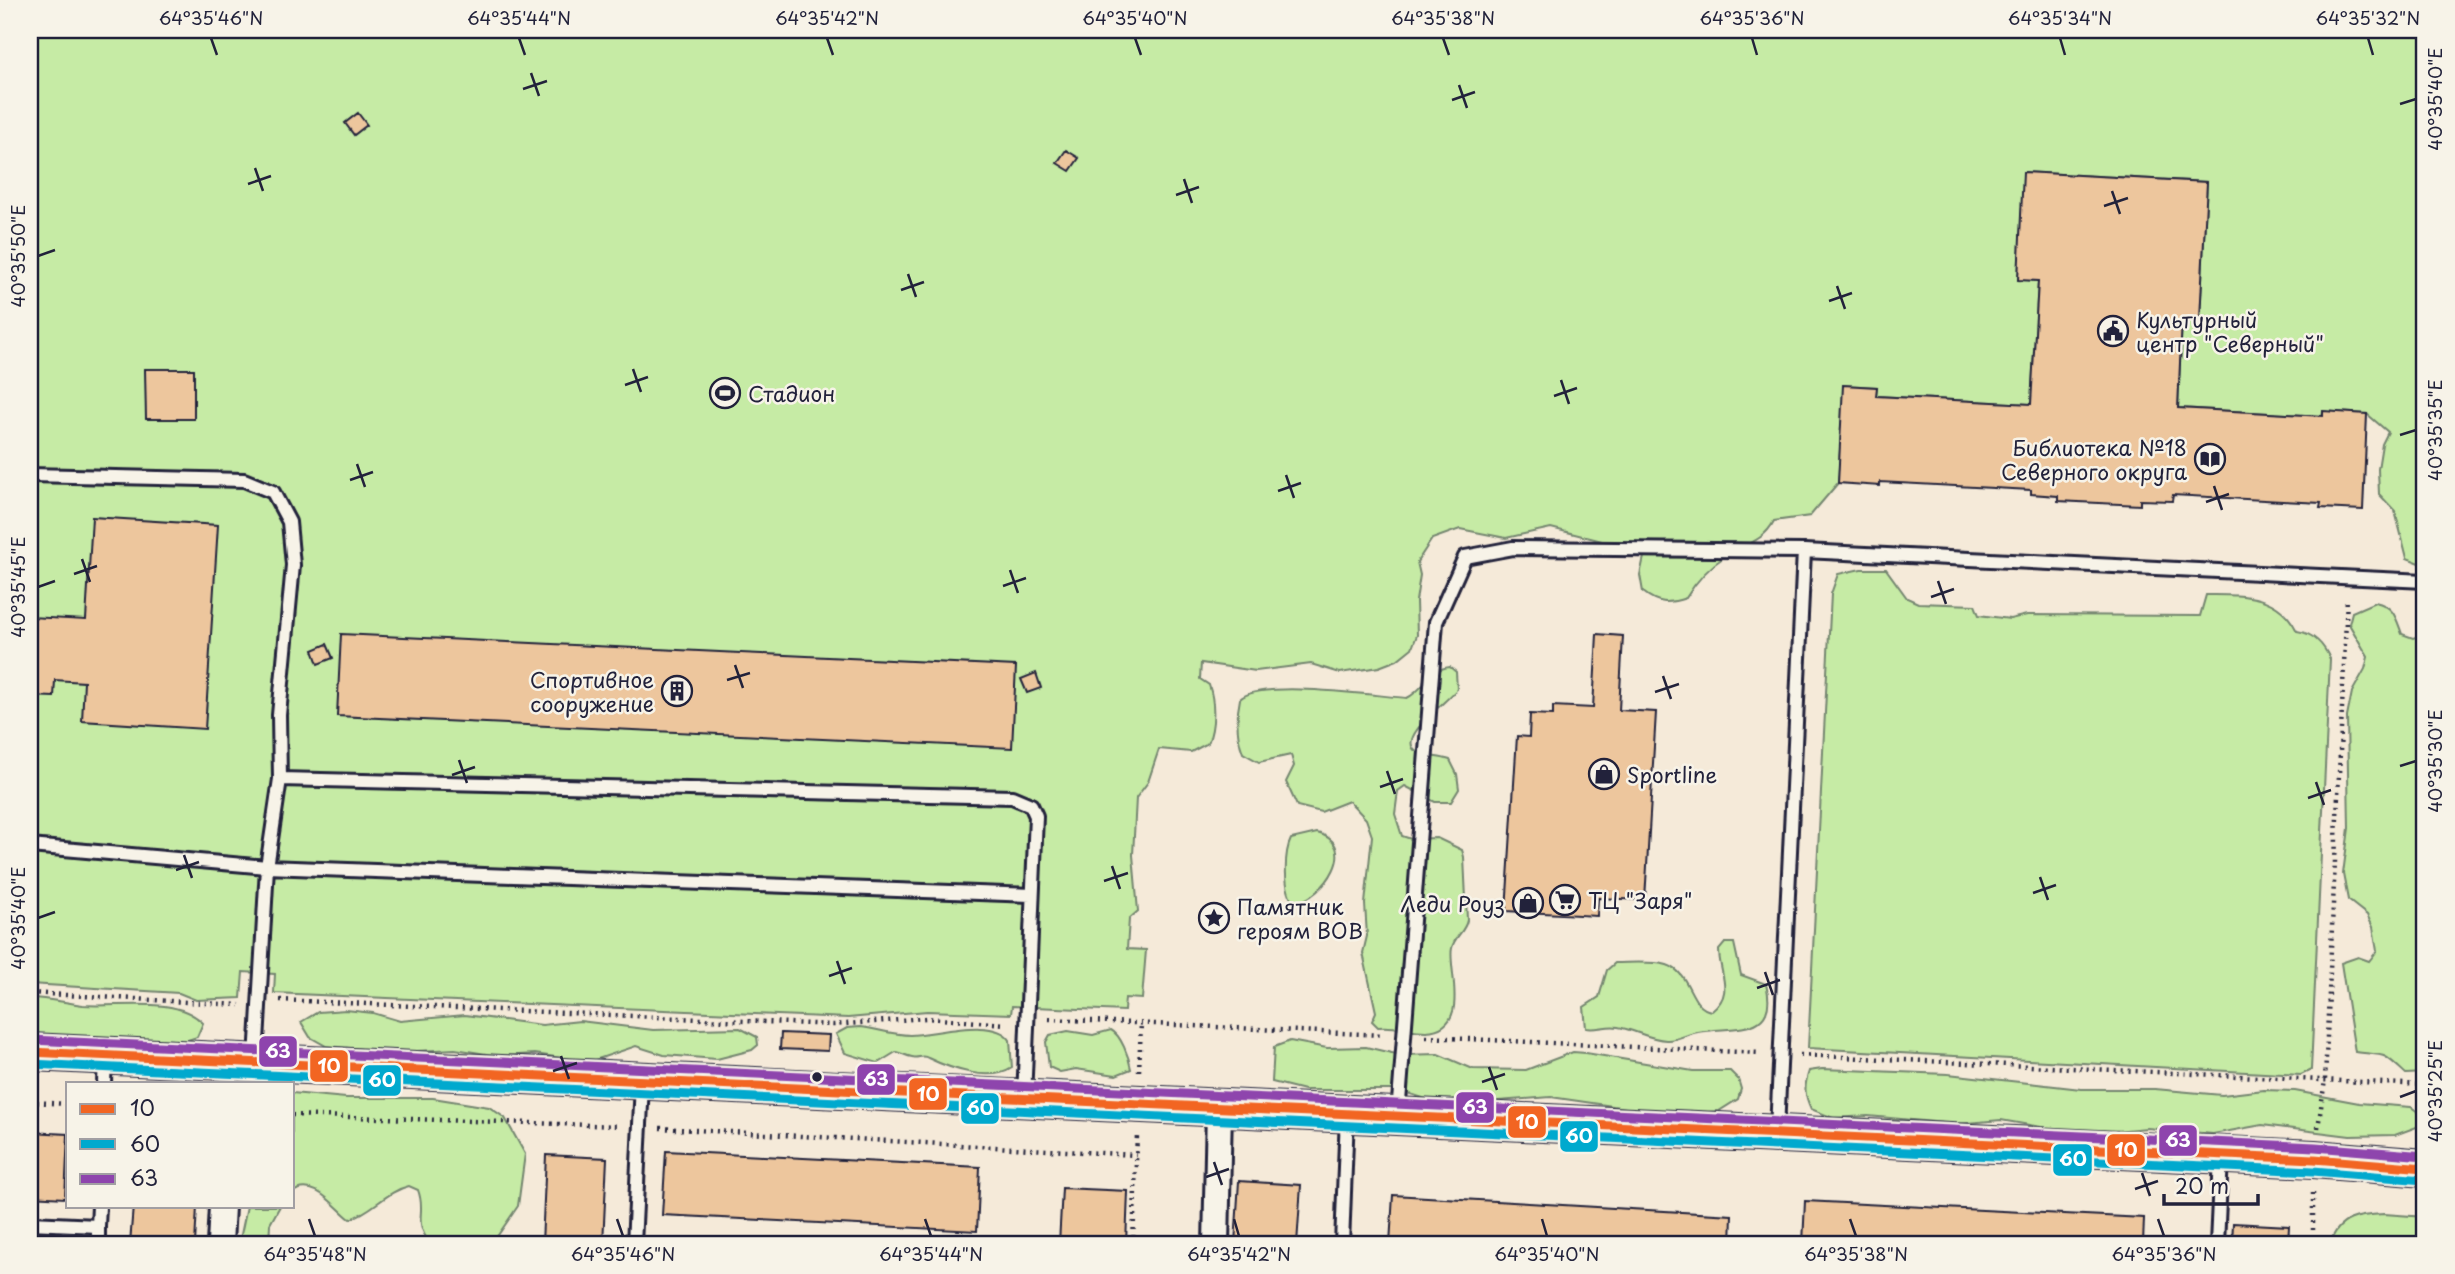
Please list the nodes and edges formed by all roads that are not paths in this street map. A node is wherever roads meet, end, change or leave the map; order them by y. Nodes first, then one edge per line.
1 (30, 475) edge
2 (1804, 551) junction
3 (2425, 581) edge
4 (280, 779) junction
5 (30, 846) edge
6 (267, 867) junction
7 (1032, 895) junction
8 (30, 1052) edge
9 (105, 1069) edge
10 (239, 1069) edge
11 (642, 1080) junction
12 (1024, 1098) junction
13 (1219, 1110) junction
14 (1347, 1115) junction
15 (1398, 1116) junction
16 (1777, 1134) junction
17 (2221, 1155) junction
18 (2425, 1168) edge
19 (99, 1208) edge
20 (222, 1208) edge
21 (30, 1223) edge
22 (99, 1226) junction
23 (98, 1244) edge
24 (220, 1244) edge
25 (634, 1244) edge
26 (1216, 1244) edge
27 (1342, 1244) edge
28 (2217, 1244) edge

1 - 4 lane
2 - 3 lane
2 - 15 lane
2 - 16 lane
4 - 6 lane
4 - 7 lane
5 - 6 lane
6 - 7 lane
6 - 10 lane
7 - 12 lane
8 - 9 street
9 - 10 street
10 - 11 street
11 - 12 street
11 - 25 lane
12 - 13 street
13 - 14 street
13 - 26 street
14 - 15 street
14 - 27 lane
15 - 16 street
16 - 17 street
17 - 18 street
17 - 28 lane
19 - 22 lane
20 - 24 street
21 - 22 lane
22 - 23 lane

